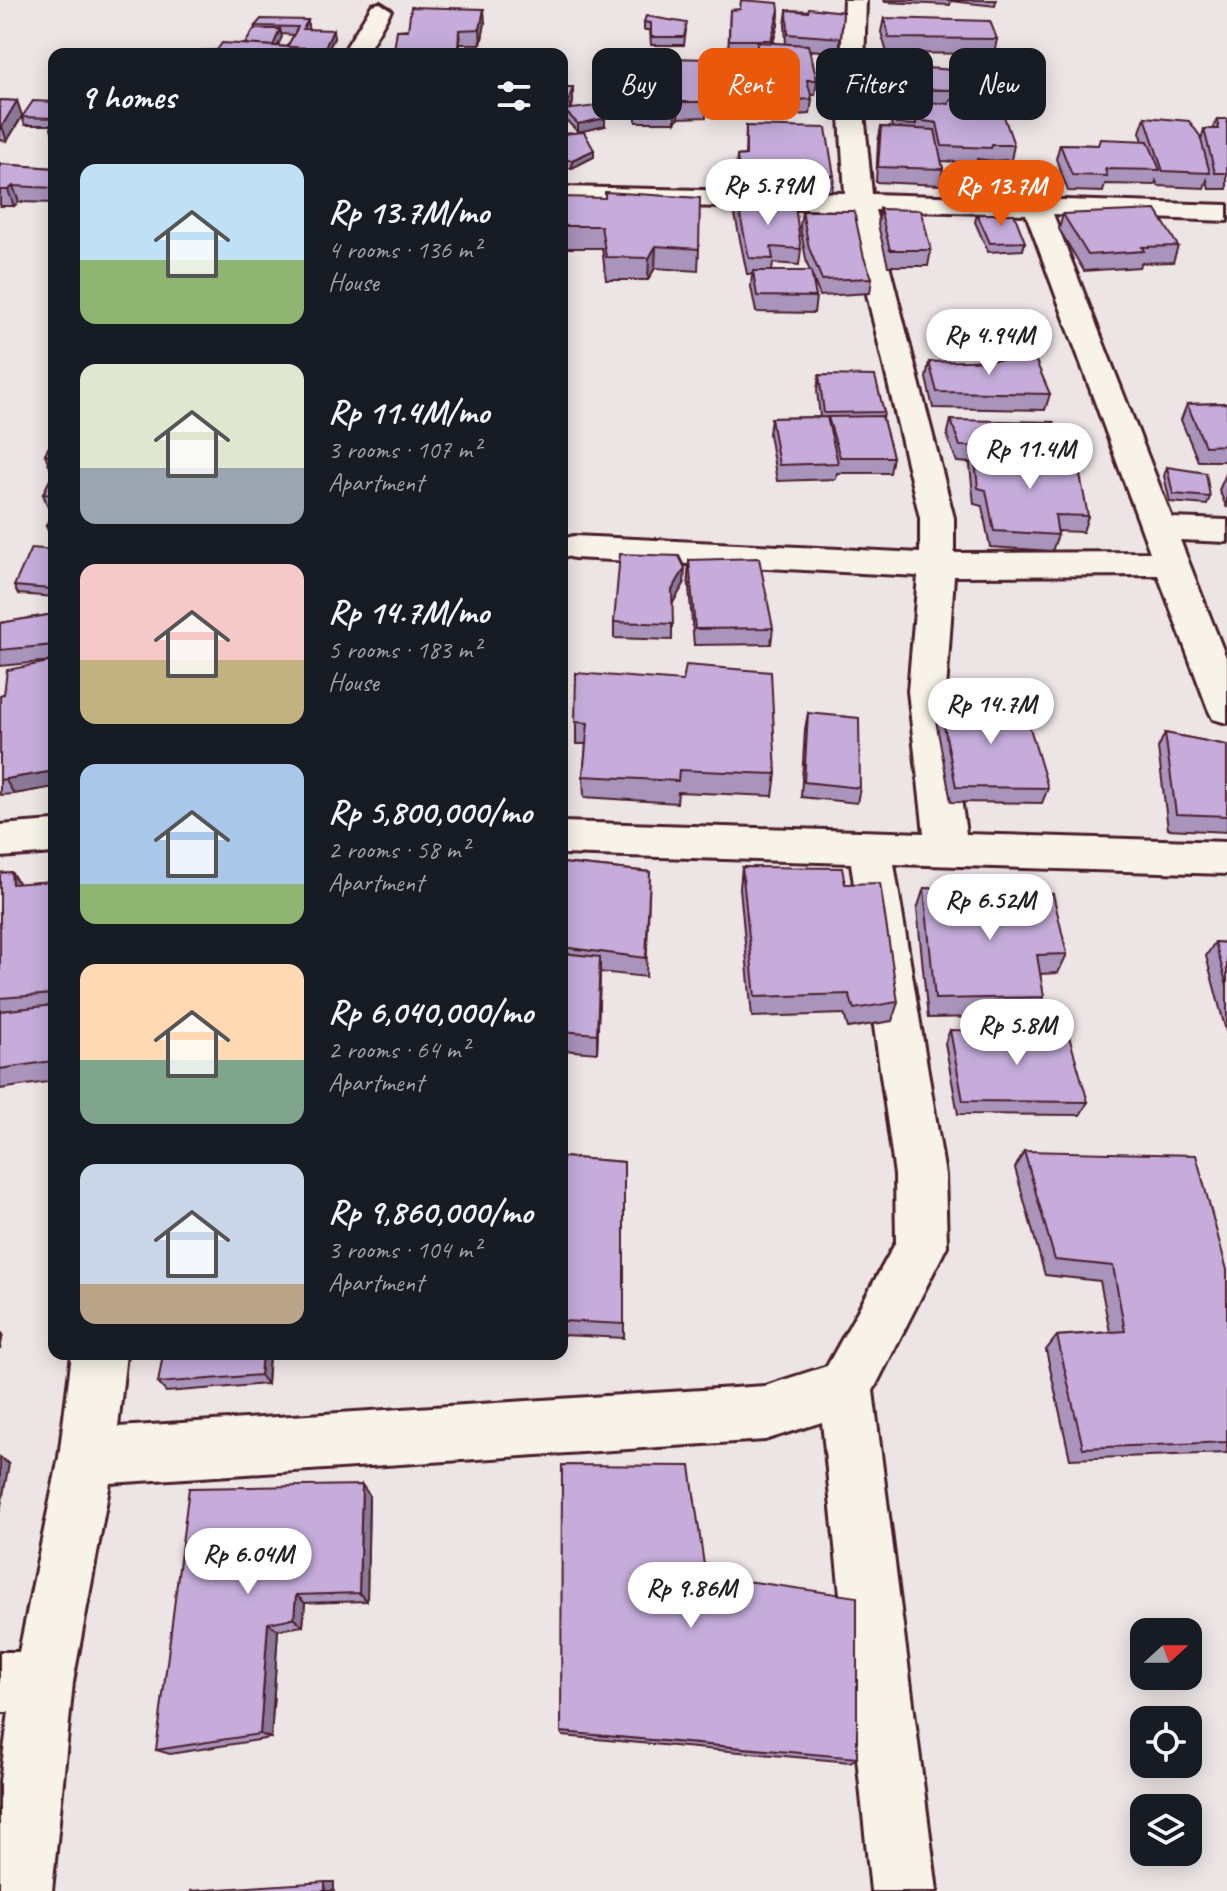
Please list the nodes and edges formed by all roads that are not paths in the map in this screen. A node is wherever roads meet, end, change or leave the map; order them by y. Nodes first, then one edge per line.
1 (855, 0) edge
2 (380, 10) dead end
3 (358, 48) edge
4 (568, 195) edge
5 (859, 202) junction
6 (1037, 207) junction
7 (1227, 213) edge
8 (1159, 528) junction
9 (1227, 531) edge
10 (574, 547) dead end
11 (1171, 563) junction
12 (937, 565) junction
13 (1227, 709) edge
14 (48, 837) edge
15 (568, 838) edge
16 (0, 841) edge
17 (870, 848) junction
18 (947, 850) junction
19 (1227, 858) edge
20 (98, 1360) edge
21 (845, 1388) junction
22 (87, 1457) junction
23 (22, 1682) edge
24 (19, 1891) edge
25 (904, 1891) edge

1 - 5 street
2 - 3 street
4 - 5 street
5 - 6 street
5 - 12 street
6 - 7 street
6 - 8 street
8 - 9 street
8 - 11 street
10 - 12 street
11 - 12 street
11 - 13 street
12 - 18 street
14 - 16 street
15 - 17 street
17 - 18 street
17 - 21 street
18 - 19 street
20 - 22 street
21 - 22 street
21 - 25 street
22 - 23 street
23 - 24 street

